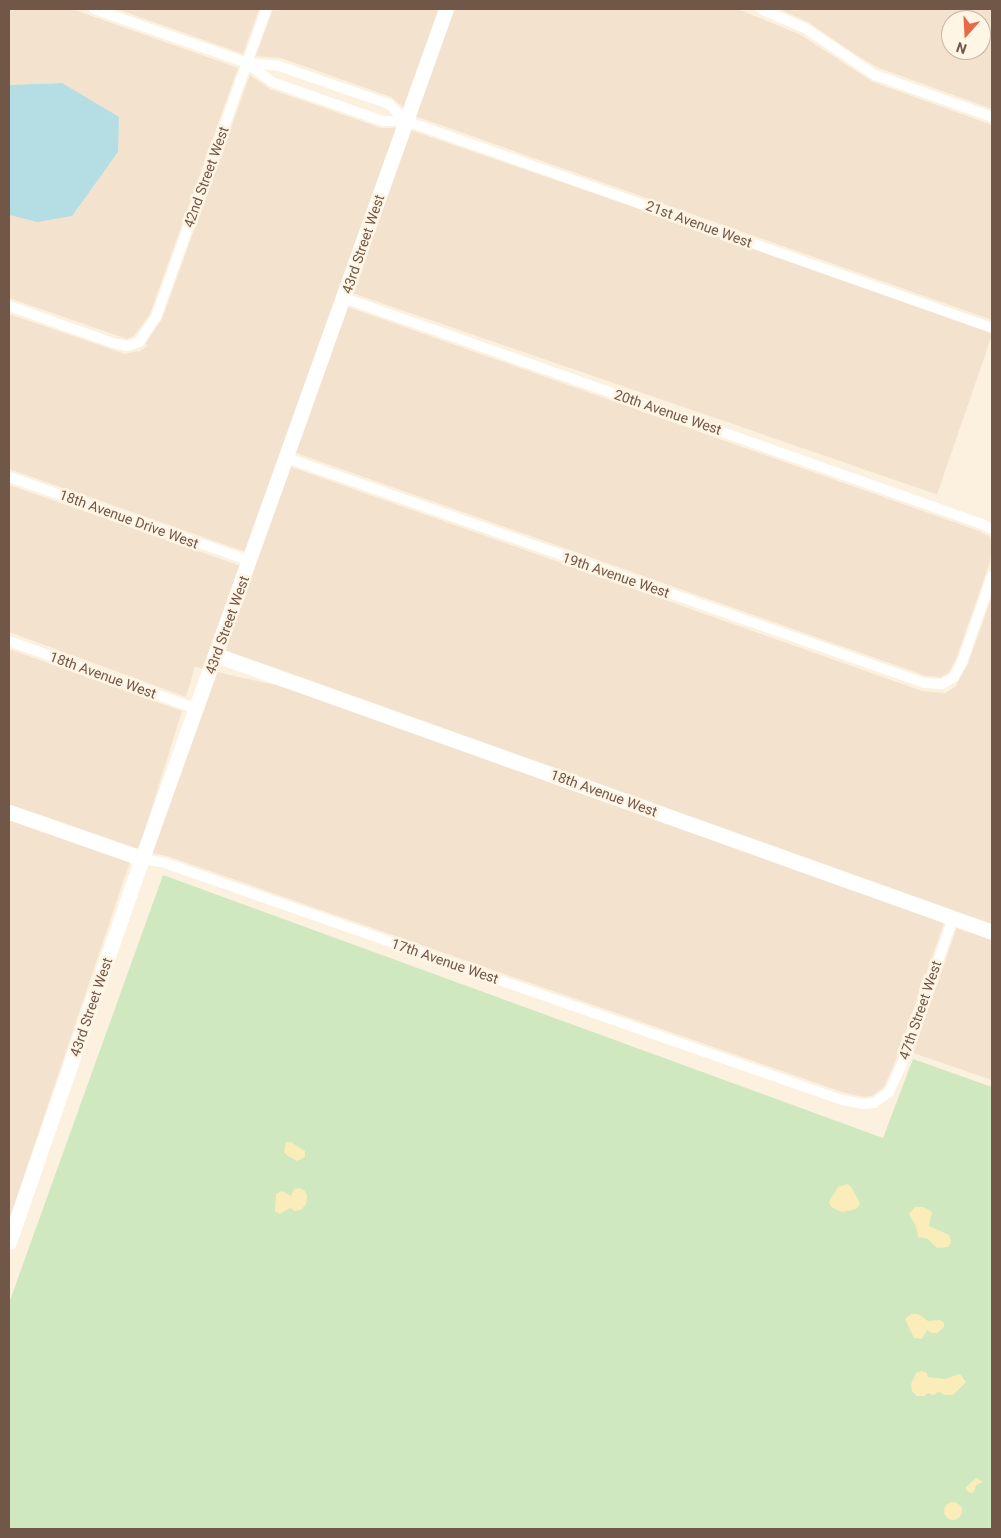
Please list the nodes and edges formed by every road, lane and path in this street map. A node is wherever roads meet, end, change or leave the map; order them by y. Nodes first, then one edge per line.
1 (94, 9) edge
2 (266, 9) edge
3 (446, 9) edge
4 (761, 9) edge
5 (247, 63) junction
6 (992, 117) edge
7 (406, 121) junction
8 (344, 298) junction
9 (9, 306) edge
10 (992, 328) edge
11 (287, 458) junction
12 (9, 477) edge
13 (992, 529) edge
14 (250, 561) junction
15 (992, 576) edge
16 (9, 641) edge
17 (216, 655) junction
18 (197, 709) junction
19 (9, 812) edge
20 (142, 859) junction
21 (953, 918) junction
22 (992, 932) edge
23 (881, 1099) joint
24 (9, 1238) edge

1 - 5 street, 21st Avenue West
2 - 5 street, 42nd Street West
3 - 7 street, 43rd Street West
4 - 6 street
5 - 7 street, 21st Avenue West
5 - 7 street, 21st Avenue West
5 - 9 street, 42nd Street West
7 - 8 street, 43rd Street West
7 - 10 street, 21st Avenue West
8 - 11 street, 43rd Street West
8 - 13 street, 20th Avenue West
11 - 14 street, 43rd Street West
11 - 15 street, 19th Avenue West
12 - 14 street, 18th Avenue Drive West
14 - 17 street, 43rd Street West
16 - 18 street, 18th Avenue West
17 - 18 street, 43rd Street West
17 - 21 street, 18th Avenue West
18 - 20 street, 43rd Street West
19 - 20 street, 17th Avenue West
20 - 23 street, 17th Avenue West
20 - 24 street, 43rd Street West
21 - 22 street, 18th Avenue West
21 - 23 street, 47th Street West

